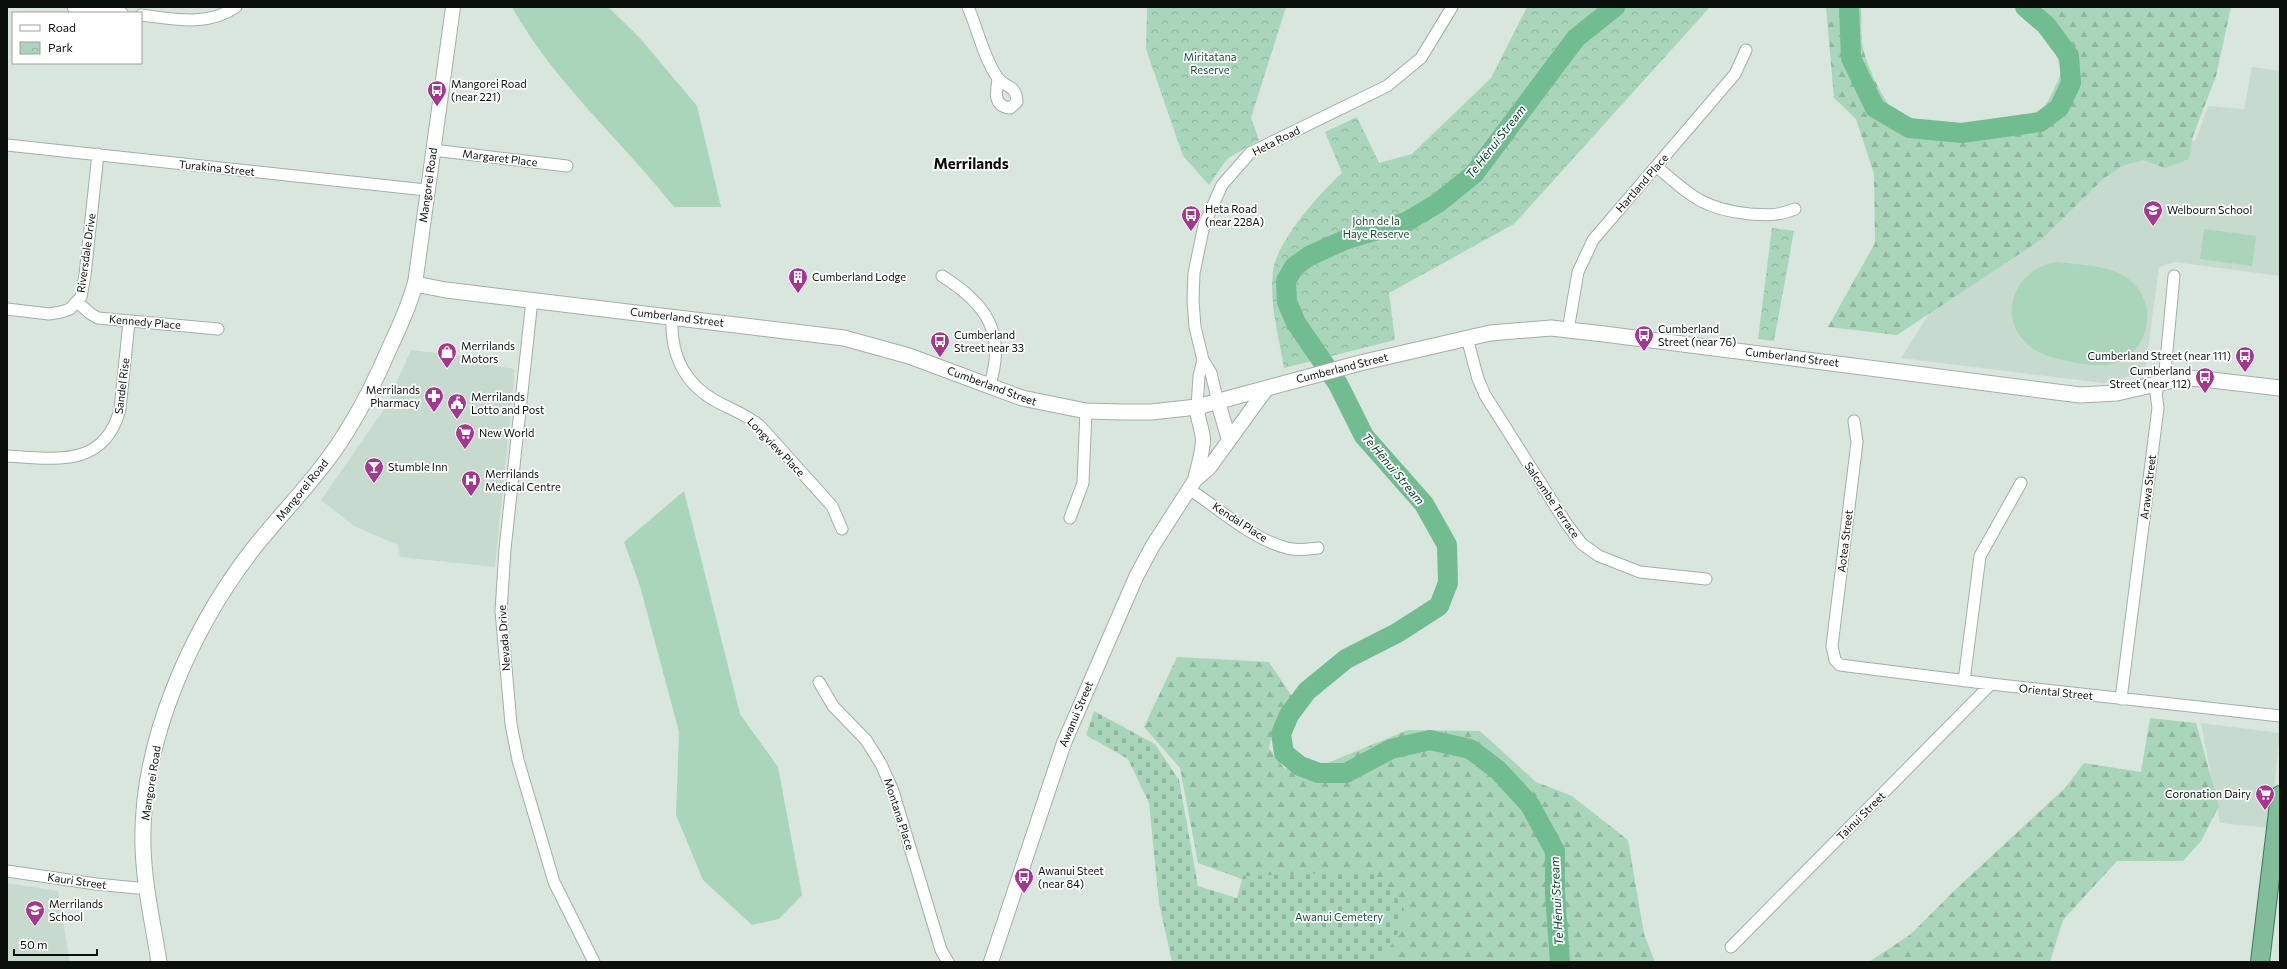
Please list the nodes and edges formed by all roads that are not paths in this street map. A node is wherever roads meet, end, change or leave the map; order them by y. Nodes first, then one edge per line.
1 (73, 7) edge
2 (236, 7) edge
3 (454, 7) edge
4 (968, 7) edge
5 (1452, 7) edge
6 (114, 12) edge
7 (142, 15) edge
8 (1746, 50) dead end
9 (998, 79) dead end
10 (7, 145) edge
11 (433, 150) junction
12 (98, 154) junction
13 (567, 166) dead end
14 (1656, 167) junction
15 (426, 190) junction
16 (1795, 209) dead end
17 (942, 276) dead end
18 (2174, 276) dead end
19 (415, 284) junction
20 (532, 300) junction
21 (77, 302) junction
22 (7, 309) edge
23 (672, 316) junction
24 (129, 322) junction
25 (218, 329) dead end
26 (1568, 330) junction
27 (1467, 338) junction
28 (1203, 360) junction
29 (2160, 383) junction
30 (989, 387) junction
31 (1268, 388) junction
32 (2280, 388) edge
33 (1218, 402) junction
34 (1197, 407) junction
35 (1086, 411) junction
36 (1854, 421) dead end
37 (1229, 440) junction
38 (7, 456) edge
39 (2021, 483) dead end
40 (1192, 484) junction
41 (1070, 518) dead end
42 (842, 529) dead end
43 (1318, 548) dead end
44 (1706, 579) dead end
45 (1835, 660) joint
46 (1964, 681) junction
47 (819, 682) dead end
48 (1991, 684) junction
49 (2121, 699) junction
50 (2280, 716) edge
51 (2280, 795) edge
52 (2277, 845) edge
53 (7, 871) edge
54 (147, 887) junction
55 (1731, 946) dead end
56 (159, 962) edge
57 (594, 962) edge
58 (948, 962) edge
59 (992, 962) edge
60 (2260, 962) edge

1 - 6 street
2 - 7 street
3 - 11 street, Mangorei Road
4 - 9 street
5 - 28 street, Heta Road
8 - 14 street, Hartland Place
10 - 12 street, Turakina Street
11 - 13 street, Margaret Place
11 - 15 street, Mangorei Road
12 - 15 street, Turakina Street
12 - 21 street, Riversdale Drive
14 - 16 street
14 - 26 street, Hartland Place
15 - 19 street, Mangorei Road
17 - 30 street
18 - 29 street, Arawa Street
19 - 20 main road, Cumberland Street
19 - 54 main road, Mangorei Road
20 - 23 main road, Cumberland Street
20 - 57 street, Nevada Drive
21 - 22 street, Riversdale Drive
21 - 24 street, Kennedy Place
23 - 30 main road, Cumberland Street
23 - 42 street, Longview Place
24 - 25 street, Kennedy Place
24 - 38 street, Sandel Rise
26 - 27 main road, Cumberland Street
26 - 29 main road, Cumberland Street
27 - 31 main road, Cumberland Street
27 - 44 street, Salcombe Terrace
28 - 33 street, Heta Road
28 - 34 street, Heta Road
29 - 32 main road, Cumberland Street
29 - 49 street, Arawa Street
30 - 35 main road, Cumberland Street
31 - 33 main road, Cumberland Street
31 - 37 street, Awanui Street
33 - 34 main road, Cumberland Street
33 - 37 street
34 - 35 main road, Cumberland Street
34 - 40 street, Awanui Street
35 - 41 street
36 - 45 street, Aotea Street
37 - 40 street, Awanui Street
39 - 46 street
40 - 43 street, Kendal Place
40 - 59 street, Awanui Street
45 - 46 street, Oriental Street
46 - 48 street, Oriental Street
47 - 58 street, Montana Place
48 - 49 street, Oriental Street
48 - 55 street, Tainui Street
49 - 50 street, Oriental Street
51 - 52 highway
52 - 60 highway
53 - 54 street, Kauri Street
54 - 56 main road, Mangorei Road

